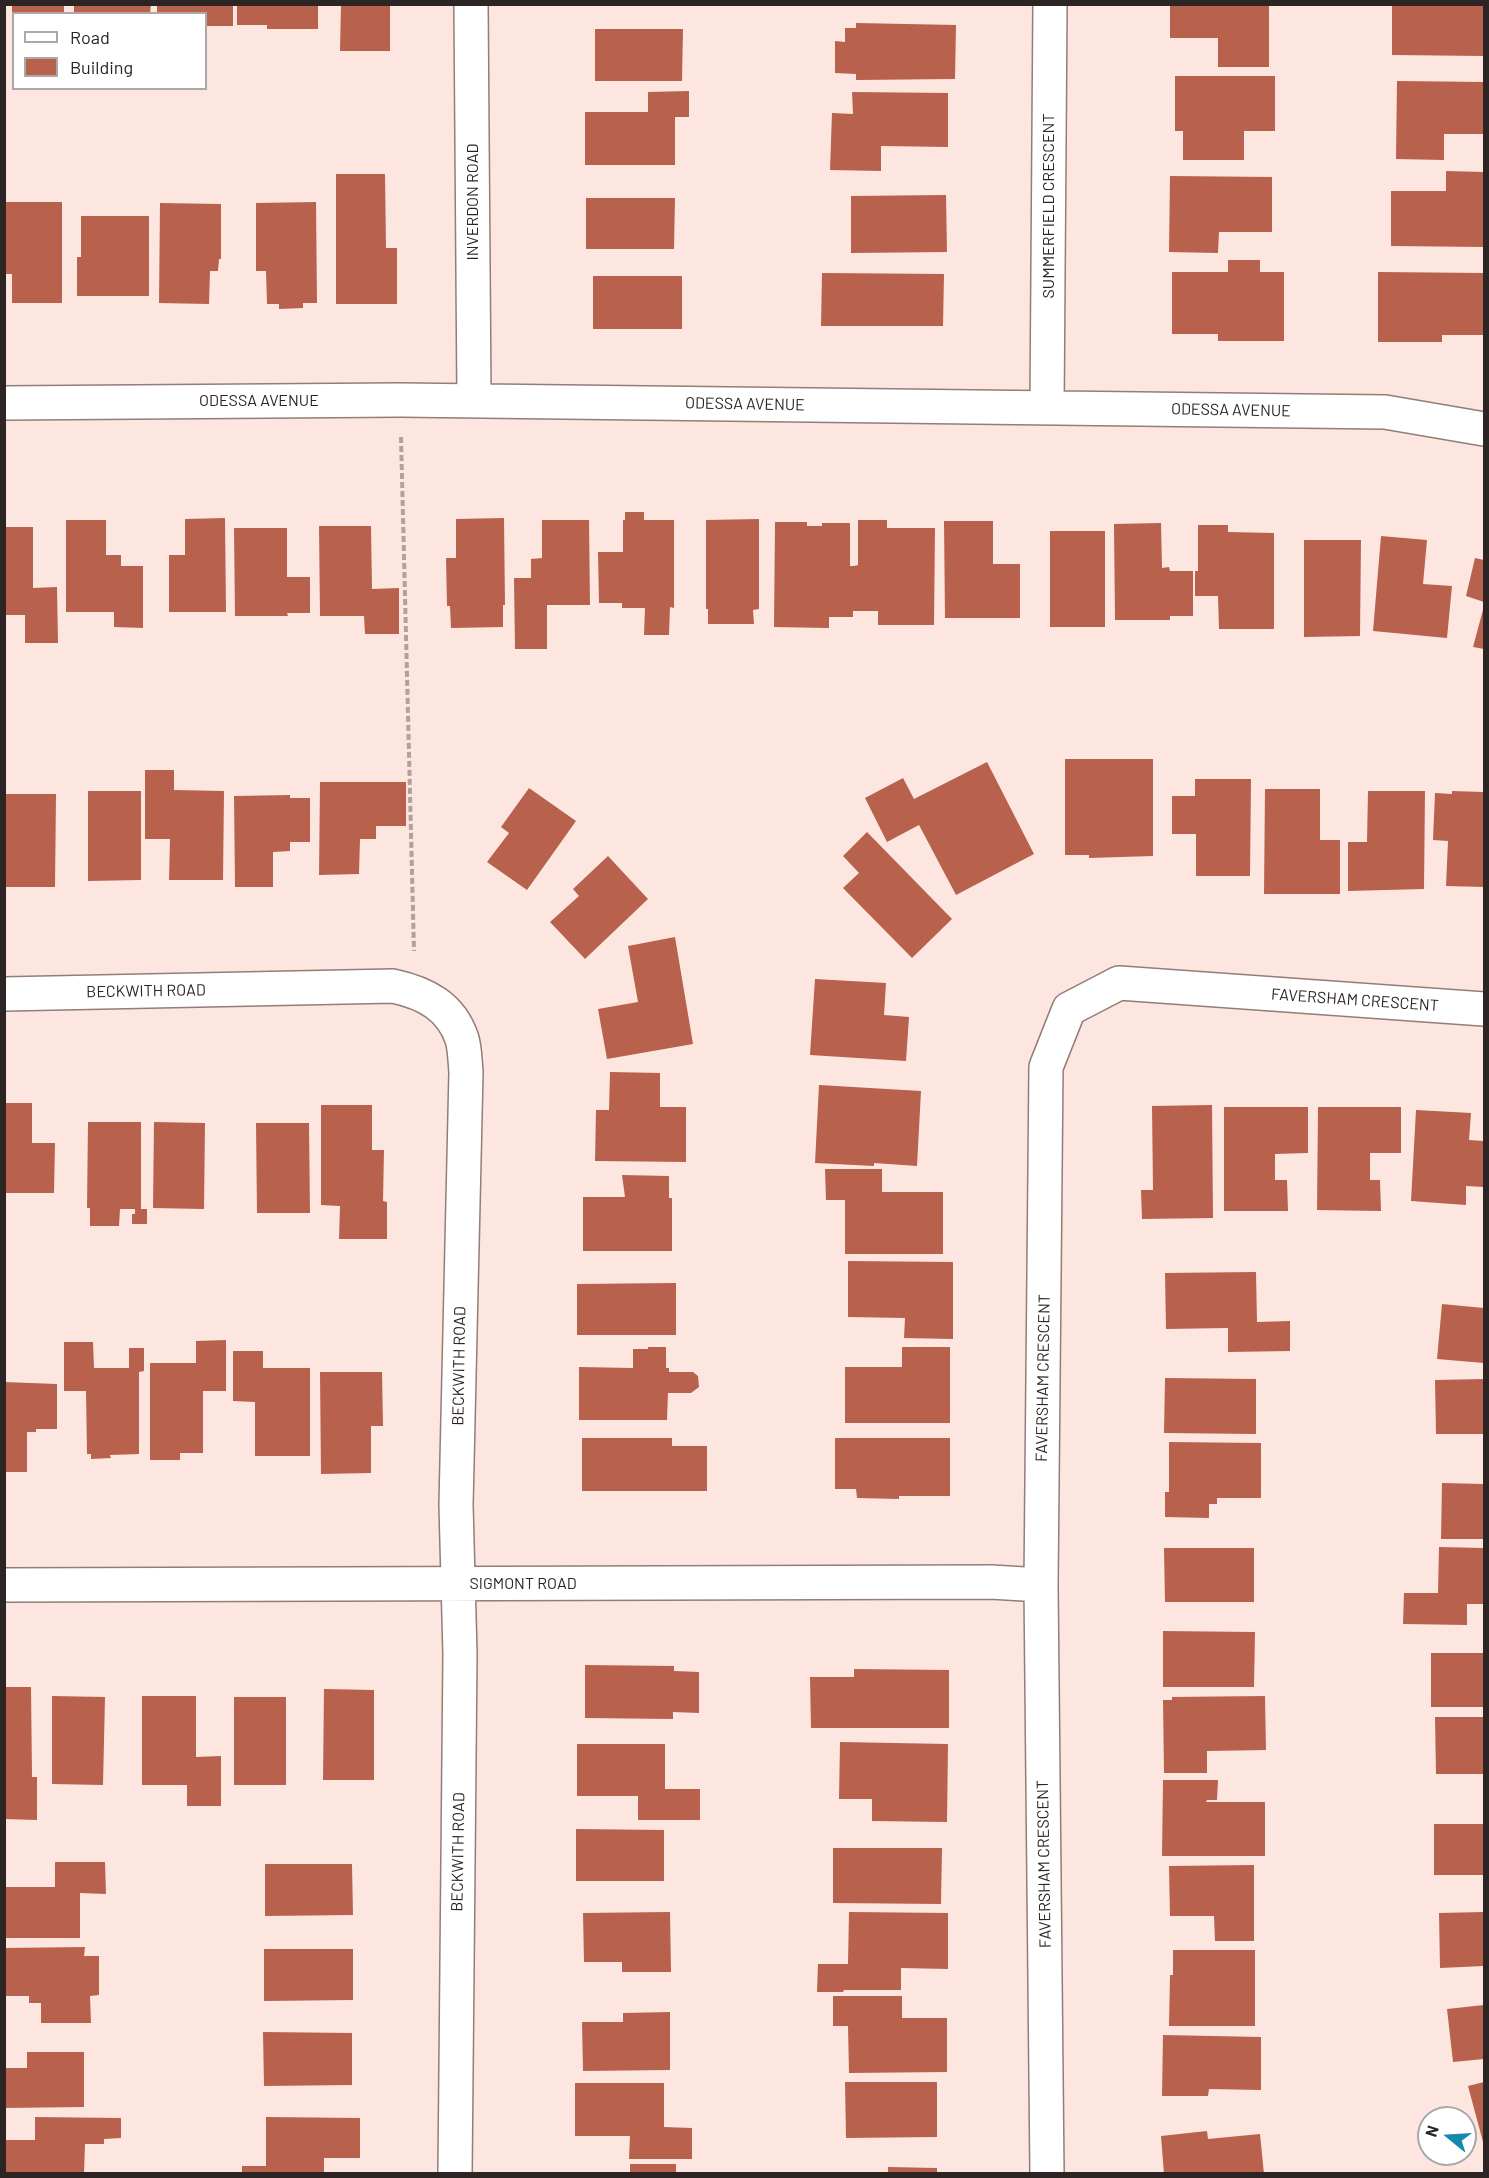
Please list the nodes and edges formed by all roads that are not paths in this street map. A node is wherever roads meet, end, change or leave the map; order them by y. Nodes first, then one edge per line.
1 (471, 4) edge
2 (1050, 4) edge
3 (474, 400) junction
4 (4, 403) edge
5 (1047, 408) junction
6 (1485, 429) edge
7 (4, 994) edge
8 (1485, 1009) edge
9 (457, 1584) junction
10 (1041, 1585) junction
11 (4, 1586) edge
12 (455, 2174) edge
13 (1047, 2174) edge

1 - 3 street, INVERDON ROAD
2 - 5 street, SUMMERFIELD CRESCENT
3 - 4 street, ODESSA AVENUE
3 - 5 street, ODESSA AVENUE
5 - 6 street, ODESSA AVENUE
7 - 9 street, BECKWITH ROAD
8 - 10 street, FAVERSHAM CRESCENT
9 - 10 street, SIGMONT ROAD
9 - 11 street, SIGMONT ROAD
9 - 12 street, BECKWITH ROAD
10 - 13 street, FAVERSHAM CRESCENT

